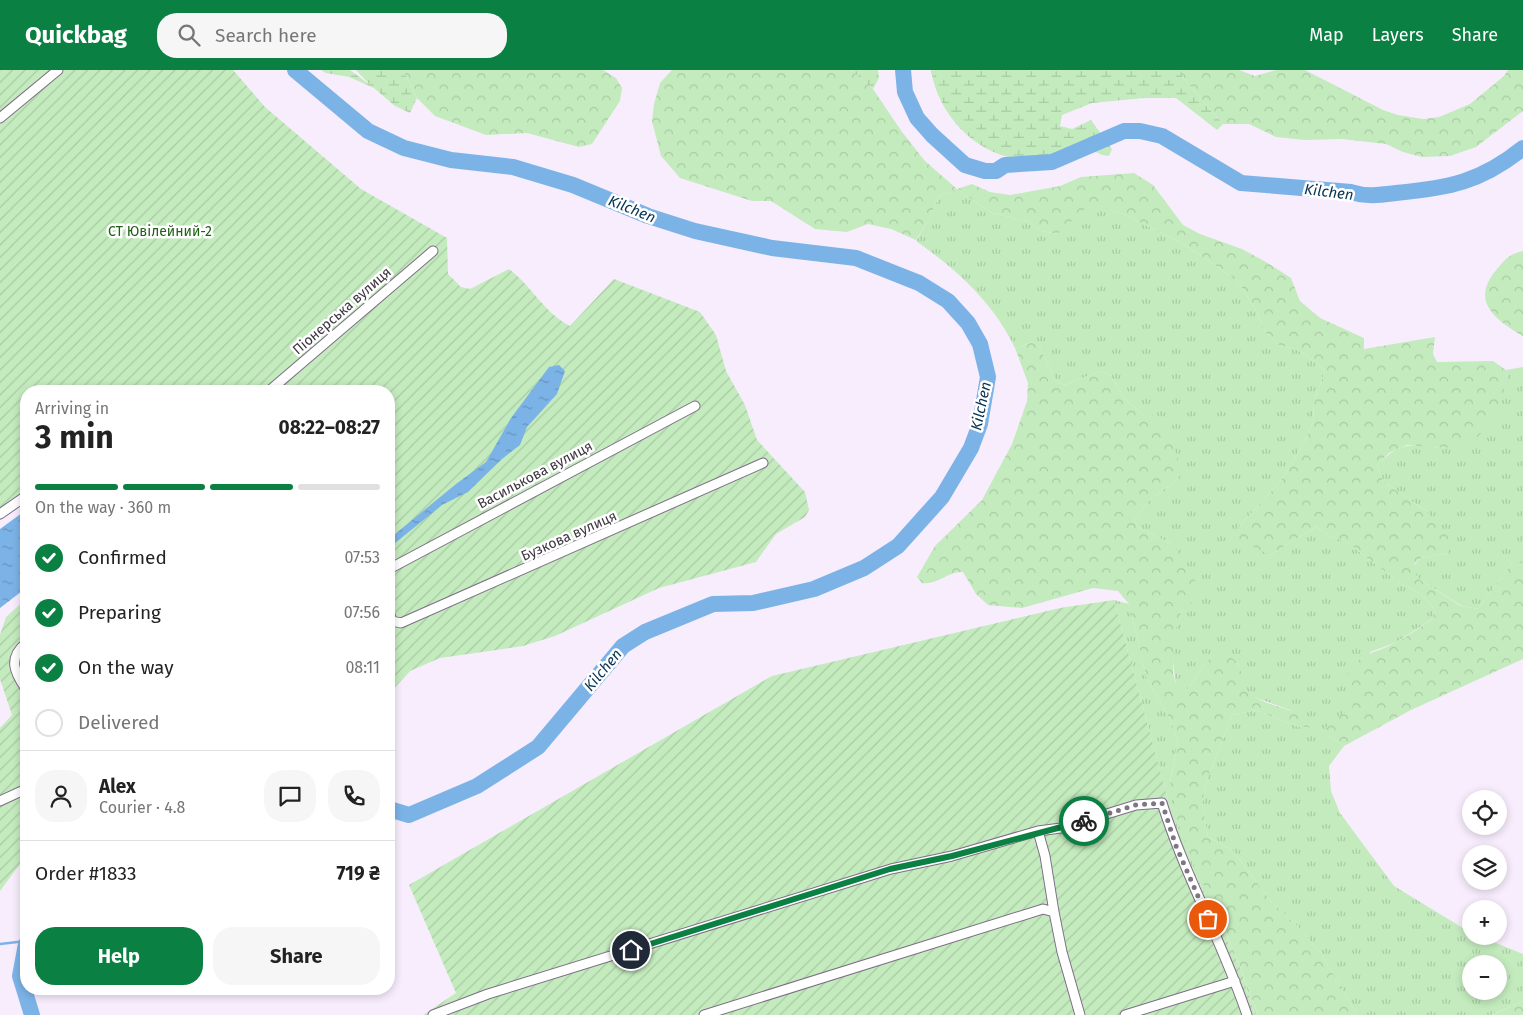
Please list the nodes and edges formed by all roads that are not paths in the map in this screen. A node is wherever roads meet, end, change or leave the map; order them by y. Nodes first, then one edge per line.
1 (58, 70) edge
2 (0, 118) edge
3 (433, 251) dead end
4 (276, 385) edge
5 (694, 406) dead end
6 (763, 464) dead end
7 (20, 500) edge
8 (0, 514) edge
9 (395, 566) edge
10 (395, 622) edge
11 (20, 648) edge
12 (20, 679) edge
13 (20, 792) edge
14 (0, 801) edge
15 (1038, 831) junction
16 (1054, 912) junction
17 (1235, 981) junction
18 (433, 1015) edge
19 (704, 1015) edge
20 (1080, 1015) edge
21 (1126, 1015) edge
22 (1247, 1015) edge

1 - 2 street
3 - 4 street, Піонерська вулиця
5 - 9 street, Василькова вулиця
6 - 10 street, Бузкова вулиця
7 - 8 street
11 - 12 street
13 - 14 street
15 - 16 street
15 - 17 street
15 - 18 street
16 - 19 street
16 - 20 street
17 - 21 street
17 - 22 street

